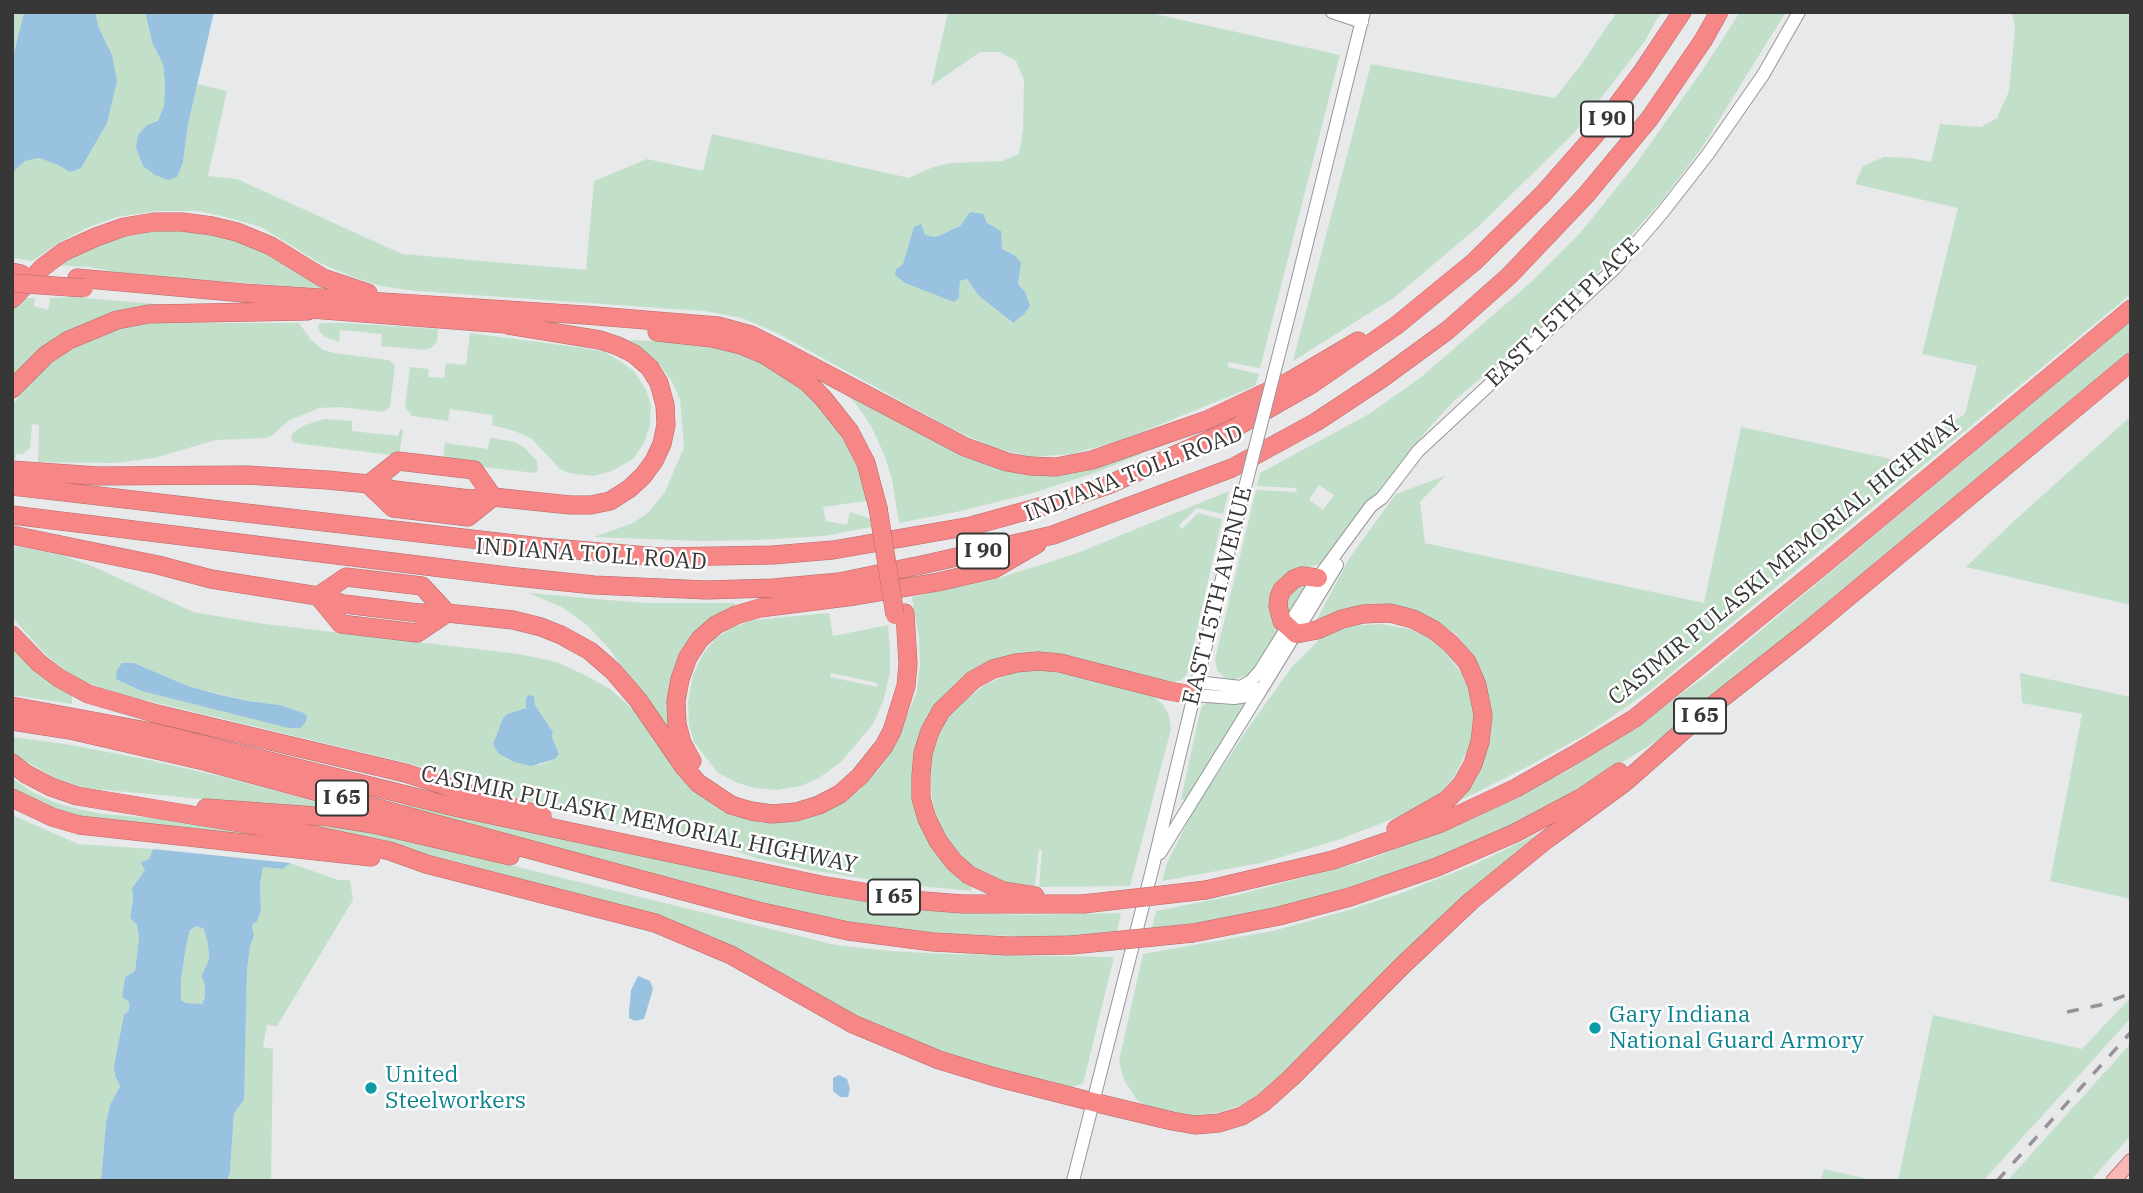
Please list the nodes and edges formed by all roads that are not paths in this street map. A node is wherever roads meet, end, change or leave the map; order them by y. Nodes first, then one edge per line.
1 (1332, 12) edge
2 (1682, 12) edge
3 (1719, 12) edge
4 (1799, 12) edge
5 (1363, 17) edge
6 (14, 276) edge
7 (80, 283) junction
8 (12, 299) edge
9 (405, 303) junction
10 (2131, 309) edge
11 (331, 311) junction
12 (508, 325) junction
13 (1397, 325) junction
14 (781, 349) junction
15 (2131, 362) edge
16 (12, 389) edge
17 (13, 478) edge
18 (369, 484) junction
19 (493, 497) junction
20 (1382, 498) junction
21 (883, 507) junction
22 (12, 515) edge
23 (12, 535) edge
24 (1053, 535) junction
25 (1318, 578) junction
26 (317, 596) junction
27 (447, 612) junction
28 (900, 614) junction
29 (1292, 631) junction
30 (12, 635) edge
31 (1263, 687) junction
32 (1195, 688) junction
33 (12, 706) edge
34 (12, 721) edge
35 (1691, 724) junction
36 (12, 763) edge
37 (12, 798) edge
38 (105, 802) junction
39 (583, 835) junction
40 (1334, 860) junction
41 (426, 864) junction
42 (1153, 866) junction
43 (668, 887) junction
44 (1078, 904) junction
45 (1093, 1102) junction
46 (2131, 1161) edge
47 (1073, 1181) edge
48 (2113, 1181) edge

1 - 5 street
2 - 13 highway, INDIANA TOLL ROAD / I 90
3 - 24 highway, INDIANA TOLL ROAD / I 90
4 - 20 street, EAST 15TH PLACE
5 - 32 street, EAST 15TH AVENUE, bridge
6 - 7 highway, bridge
7 - 9 highway
7 - 11 highway
8 - 9 highway
9 - 14 highway
10 - 40 highway, CASIMIR PULASKI MEMORIAL HIGHWAY / I 65
11 - 12 highway
11 - 16 highway
12 - 19 highway
12 - 21 highway
13 - 14 highway
13 - 17 highway, INDIANA TOLL ROAD / I 90
14 - 21 highway
15 - 35 highway, CASIMIR PULASKI MEMORIAL HIGHWAY / I 65
17 - 18 highway
18 - 19 highway
18 - 19 highway
20 - 25 street, EAST 15TH PLACE
20 - 29 street, EAST 15TH PLACE
21 - 28 highway
22 - 24 highway, INDIANA TOLL ROAD / I 90
23 - 26 highway
24 - 28 highway
25 - 29 street, EAST 15TH PLACE
25 - 29 highway
26 - 27 highway
26 - 27 highway
27 - 28 highway
29 - 31 street, EAST 15TH PLACE
29 - 32 street, EAST 15TH PLACE
29 - 40 highway
30 - 39 highway
31 - 32 street
31 - 42 street, EAST 15TH PLACE
32 - 42 street, EAST 15TH AVENUE
32 - 44 highway
33 - 39 highway, CASIMIR PULASKI MEMORIAL HIGHWAY / I 65
34 - 43 highway, CASIMIR PULASKI MEMORIAL HIGHWAY / I 65
35 - 43 highway, CASIMIR PULASKI MEMORIAL HIGHWAY / I 65, bridge
35 - 45 highway
36 - 38 highway
37 - 41 highway
38 - 41 highway
38 - 43 highway
39 - 44 highway, CASIMIR PULASKI MEMORIAL HIGHWAY / I 65
40 - 44 highway, CASIMIR PULASKI MEMORIAL HIGHWAY / I 65, bridge
41 - 45 highway
42 - 45 street, EAST 15TH AVENUE
45 - 47 street, EAST 15TH AVENUE
46 - 48 main road

